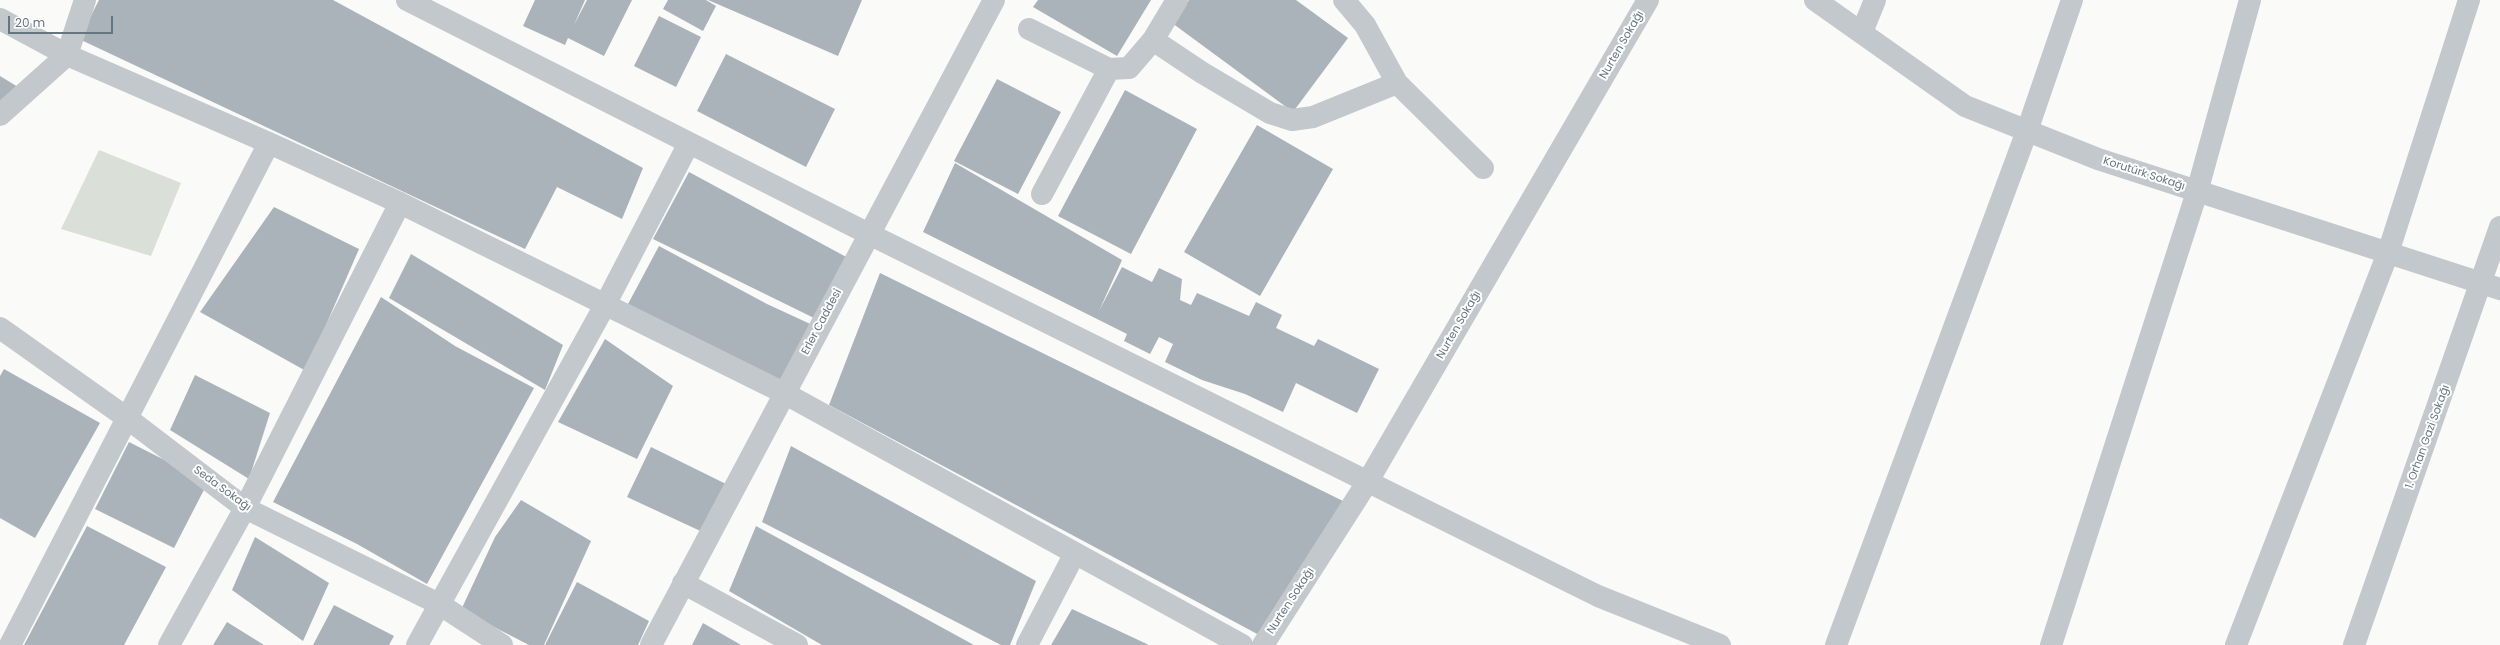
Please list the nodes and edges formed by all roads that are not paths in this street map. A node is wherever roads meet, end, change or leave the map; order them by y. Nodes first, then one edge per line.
1 (85, 0) edge
2 (407, 0) edge
3 (994, 0) edge
4 (1177, 0) edge
5 (1344, 0) edge
6 (1648, 0) edge
7 (1815, 0) edge
8 (1875, 0) edge
9 (2072, 0) edge
10 (2250, 0) edge
11 (2469, 0) edge
12 (0, 19) edge
13 (1029, 29) dead end
14 (1862, 32) junction
15 (1153, 40) junction
16 (67, 56) junction
17 (1109, 69) junction
18 (1397, 83) junction
19 (0, 116) edge
20 (2027, 131) junction
21 (269, 143) junction
22 (689, 143) junction
23 (1483, 168) dead end
24 (2197, 192) junction
25 (1042, 194) dead end
26 (400, 203) junction
27 (2500, 228) edge
28 (869, 234) junction
29 (2388, 253) junction
30 (2491, 286) edge
31 (605, 305) junction
32 (0, 328) edge
33 (784, 393) junction
34 (127, 418) junction
35 (1368, 481) junction
36 (245, 508) junction
37 (1075, 553) junction
38 (683, 583) junction
39 (439, 604) junction
40 (10, 645) edge
41 (169, 645) edge
42 (416, 645) edge
43 (502, 645) edge
44 (650, 645) edge
45 (797, 645) edge
46 (1027, 645) edge
47 (1242, 645) edge
48 (1263, 645) edge
49 (1720, 645) edge
50 (1836, 645) edge
51 (2051, 645) edge
52 (2236, 645) edge
53 (2354, 645) edge

1 - 16 street
2 - 22 street
3 - 28 street, Erler Caddesi
4 - 15 street
5 - 18 street
6 - 35 street, Nurten Sokağı
7 - 14 street, Korutürk Sokağı
8 - 14 street
9 - 20 street
10 - 24 street
11 - 29 street
12 - 16 street
13 - 17 street
14 - 20 street, Korutürk Sokağı
15 - 17 street
15 - 18 street
16 - 19 street
16 - 21 street
17 - 25 street
18 - 23 street
20 - 24 street, Korutürk Sokağı
20 - 50 street
21 - 26 street
21 - 34 street
22 - 28 street
22 - 31 street
24 - 29 street, Korutürk Sokağı
24 - 51 street
26 - 31 street
26 - 36 street
27 - 30 street, 1. Orhan Gazi Sokağı
28 - 33 street, Erler Caddesi
28 - 35 street
29 - 30 street, Korutürk Sokağı
29 - 52 street
30 - 53 street, 1. Orhan Gazi Sokağı
31 - 33 street
31 - 39 street
32 - 34 street, Seda Sokağı
33 - 37 street
33 - 38 street, Erler Caddesi
34 - 36 street, Seda Sokağı
34 - 40 street
35 - 48 street, Nurten Sokağı
35 - 49 street
36 - 39 street, Seda Sokağı
36 - 41 street
37 - 46 street
37 - 47 street
38 - 44 street, Erler Caddesi
38 - 45 street
39 - 42 street
39 - 43 street, Seda Sokağı

